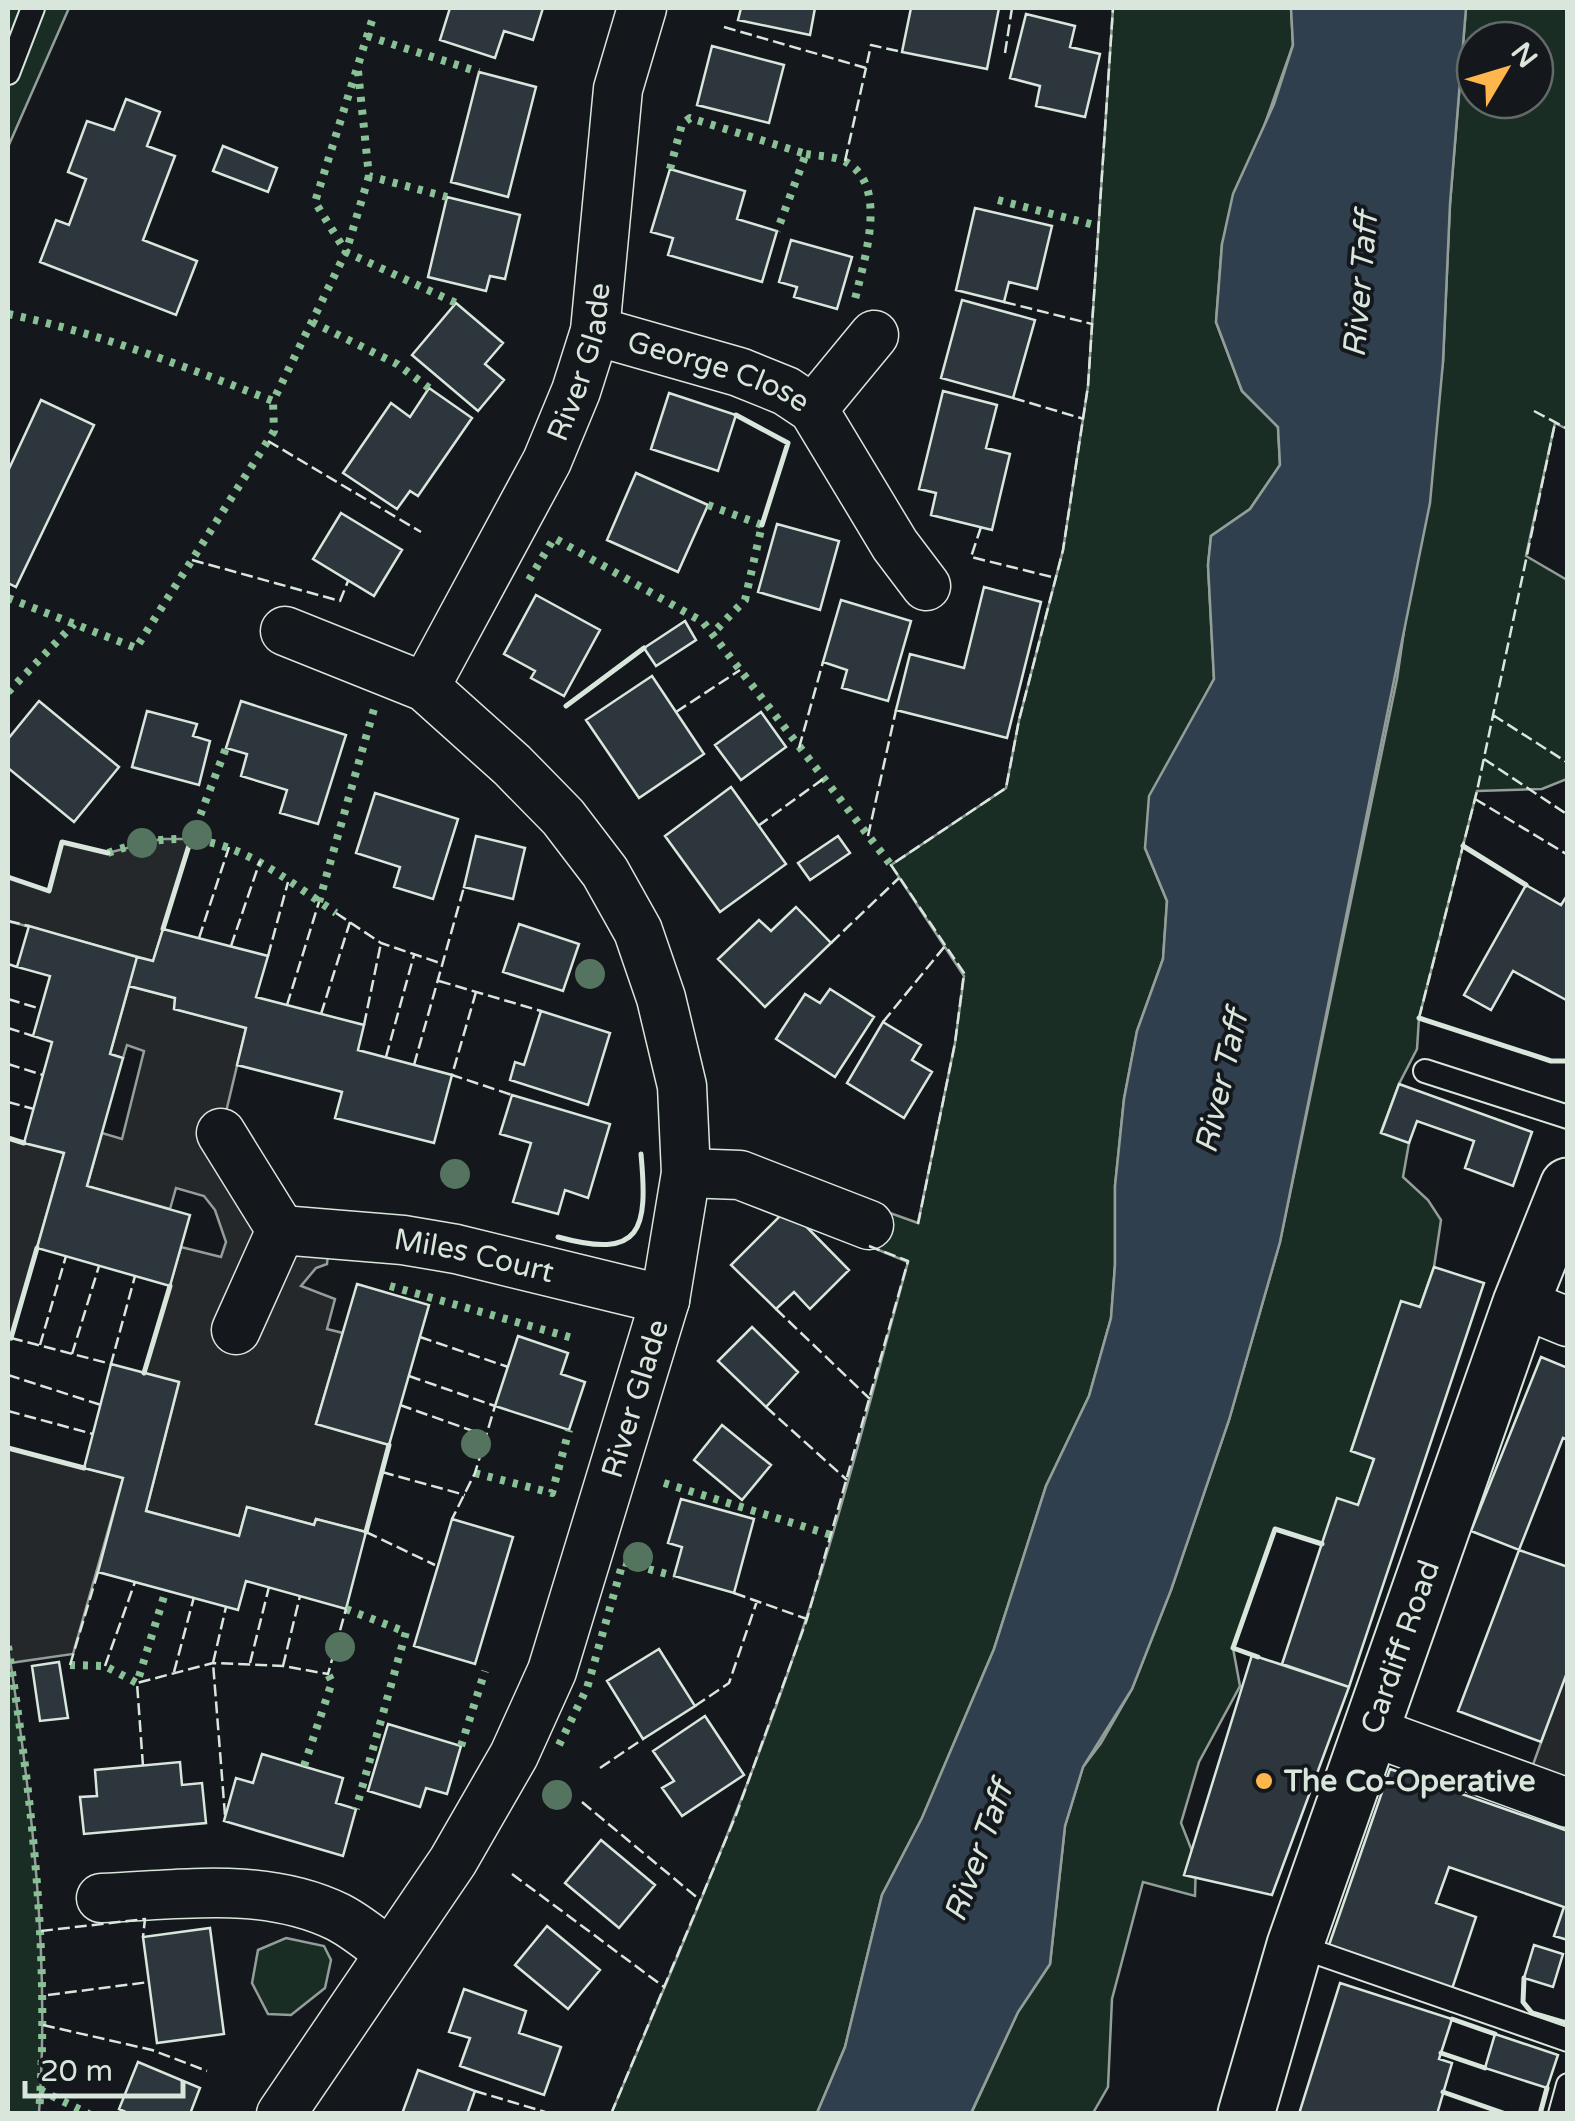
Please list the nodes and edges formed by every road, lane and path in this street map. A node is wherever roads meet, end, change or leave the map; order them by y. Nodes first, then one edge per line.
1 (33, 8) edge
2 (642, 8) edge
3 (8, 73) edge
4 (595, 331) junction
5 (874, 335) dead end
6 (813, 409) junction
7 (926, 586) dead end
8 (285, 631) dead end
9 (425, 688) junction
10 (1425, 1071) dead end
11 (1568, 1117) edge
12 (221, 1133) dead end
13 (686, 1172) junction
14 (1568, 1186) edge
15 (869, 1224) dead end
16 (280, 1230) junction
17 (665, 1300) junction
18 (1544, 1312) edge
19 (236, 1330) dead end
20 (1372, 1732) junction
21 (1568, 1803) edge
22 (101, 1898) dead end
23 (1295, 1945) junction
24 (389, 1952) junction
25 (1568, 2040) edge
26 (1568, 2085) edge
27 (281, 2114) edge
28 (1246, 2114) edge
29 (1560, 2114) edge

1 - 3 lane
2 - 4 street, River Glade
4 - 6 street, George Close
4 - 9 street, River Glade
5 - 6 street
6 - 7 street, George Close
8 - 9 street, River Glade
9 - 13 street, River Glade
10 - 11 lane
12 - 16 street
13 - 15 street
13 - 17 street, River Glade
14 - 18 main road, Cardiff Road
16 - 17 street, Miles Court
16 - 19 street
17 - 24 street, River Glade
18 - 20 main road, Cardiff Road
20 - 21 street
20 - 23 main road, Cardiff Road
22 - 24 street
23 - 25 lane
23 - 28 main road, Cardiff Road
24 - 27 street, River Glade
26 - 29 lane

